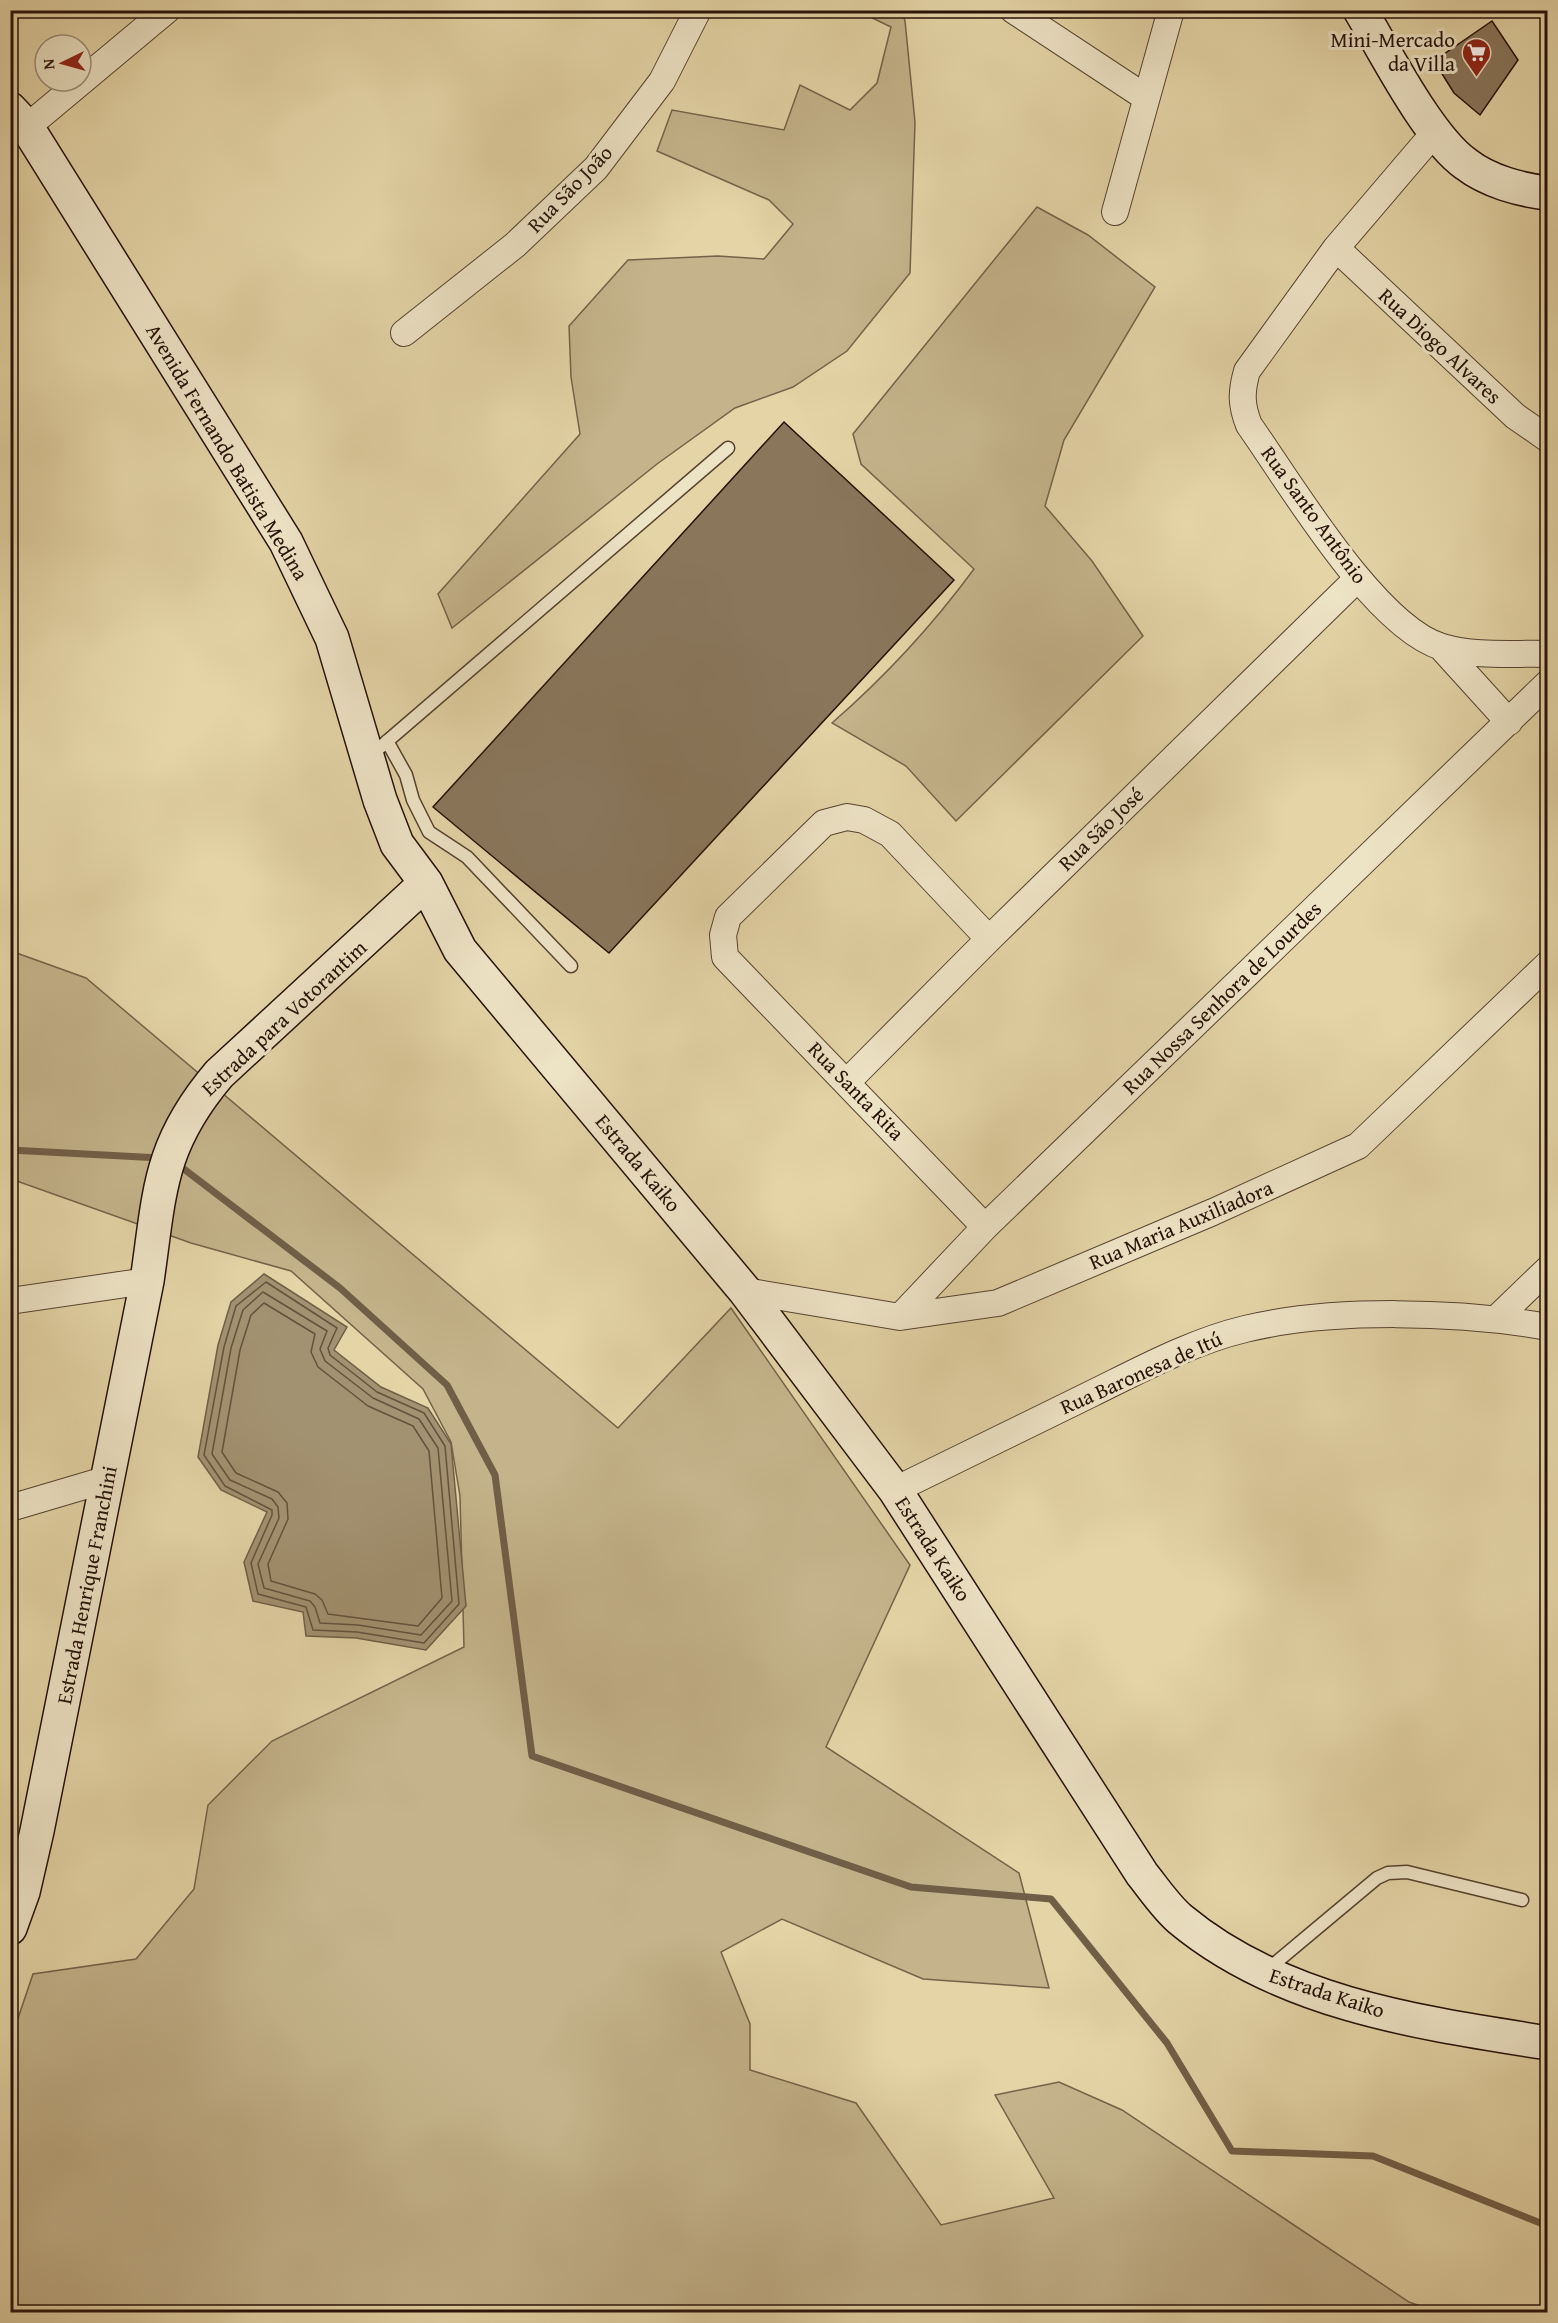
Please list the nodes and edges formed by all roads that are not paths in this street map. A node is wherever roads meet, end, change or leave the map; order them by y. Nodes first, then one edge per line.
1 (167, 10) edge
2 (698, 10) edge
3 (1013, 10) edge
4 (1171, 10) edge
5 (1360, 10) edge
6 (1145, 97) junction
7 (19, 118) edge
8 (1435, 132) junction
9 (1548, 193) edge
10 (1115, 212) dead end
11 (1335, 248) junction
12 (404, 333) dead end
13 (1548, 440) edge
14 (728, 448) dead end
15 (1357, 579) junction
16 (1441, 647) junction
17 (1548, 654) edge
18 (1548, 683) edge
19 (1509, 722) junction
20 (378, 749) junction
21 (426, 883) junction
22 (989, 939) junction
23 (1548, 964) edge
24 (571, 966) dead end
25 (848, 1082) junction
26 (985, 1227) junction
27 (153, 1239) joint
28 (1548, 1269) edge
29 (147, 1281) junction
30 (745, 1291) junction
31 (10, 1301) edge
32 (900, 1317) junction
33 (1497, 1318) junction
34 (1548, 1327) edge
35 (108, 1479) junction
36 (895, 1490) junction
37 (10, 1508) edge
38 (1522, 1900) dead end
39 (10, 1928) edge
40 (1264, 1972) junction
41 (1548, 2043) edge

1 - 7 street
2 - 12 street, Rua São João
3 - 6 street
4 - 6 street
5 - 8 street
6 - 10 street
7 - 20 street, Avenida Fernando Batista Medina
8 - 9 street
8 - 11 street
11 - 13 street, Rua Diogo Alvares
11 - 15 street, Rua Santo Antônio
14 - 20 lane
15 - 16 street, Rua Santo Antônio
15 - 22 street, Rua São José
16 - 17 street, Rua Santo Antônio
16 - 19 street
18 - 19 street, Rua Nossa Senhora de Lourdes
19 - 26 street, Rua Nossa Senhora de Lourdes
20 - 21 street, Avenida Fernando Batista Medina
20 - 24 lane
21 - 27 street, Estrada para Votorantim
21 - 30 street, Estrada Kaiko
22 - 25 street, Rua São José
22 - 25 street, Rua Santa Rita
23 - 32 street, Rua Maria Auxiliadora
25 - 26 street, Rua Santa Rita
26 - 32 street, Rua Nossa Senhora de Lourdes
27 - 29 street, Estrada Henrique Franchini
28 - 33 street
29 - 31 street
29 - 35 street, Estrada Henrique Franchini
30 - 32 street, Rua Maria Auxiliadora
30 - 36 street, Estrada Kaiko
33 - 34 street, Rua Baronesa de Itú
33 - 36 street, Rua Baronesa de Itú
35 - 37 street
35 - 39 street, Estrada Henrique Franchini
36 - 40 street, Estrada Kaiko
38 - 40 lane
40 - 41 street, Estrada Kaiko

